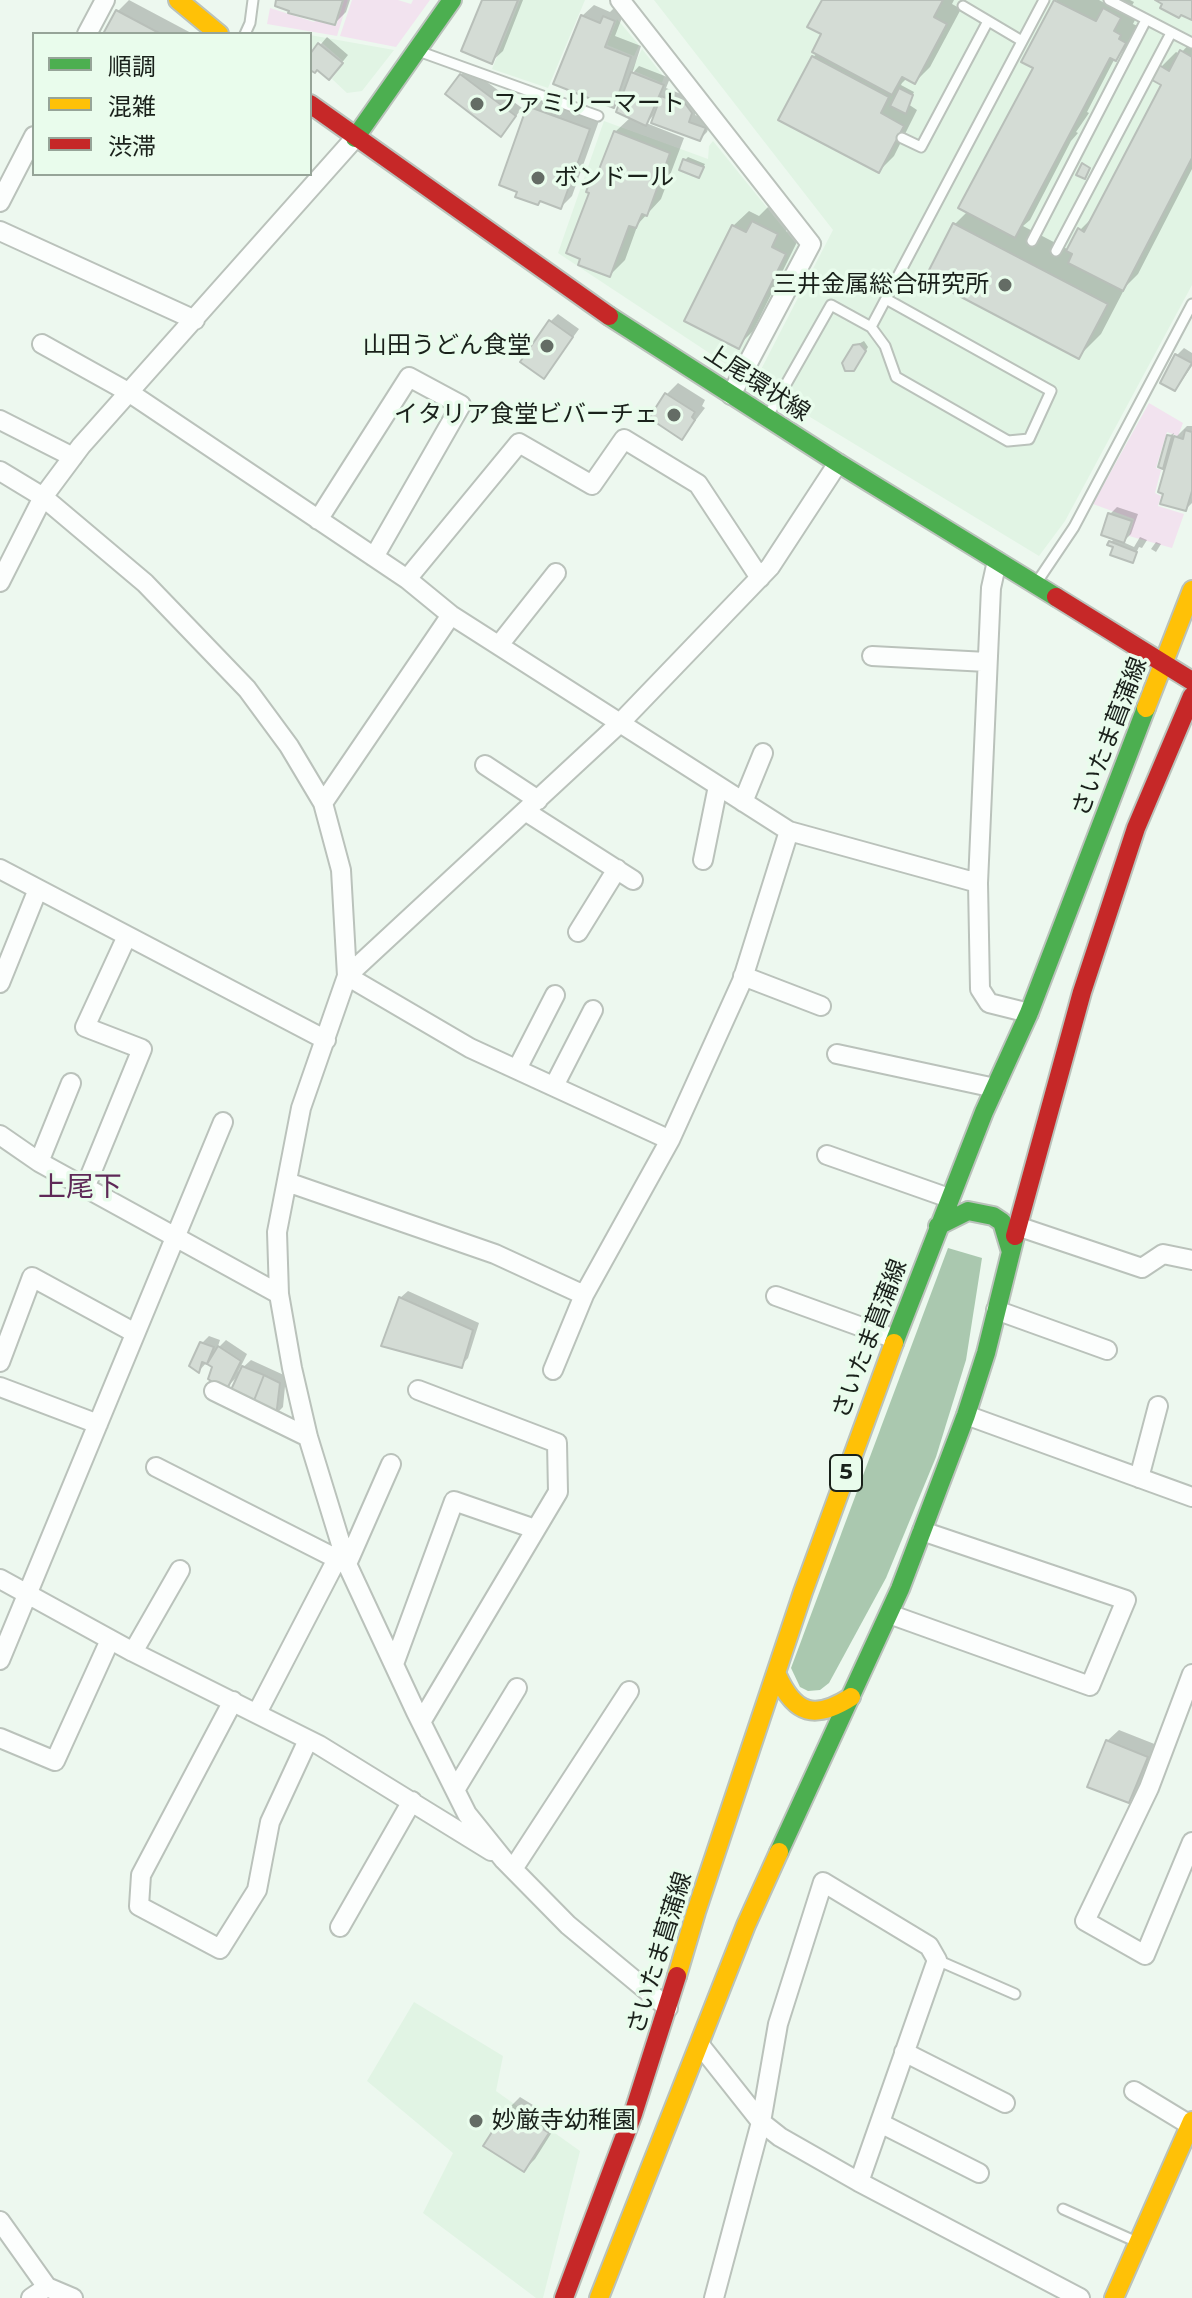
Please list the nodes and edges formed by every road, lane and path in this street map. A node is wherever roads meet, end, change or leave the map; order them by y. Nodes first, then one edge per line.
1 (105, 0) edge
2 (178, 0) edge
3 (253, 0) edge
4 (452, 0) edge
5 (620, 0) edge
6 (1044, 0) edge
7 (1109, 0) edge
8 (963, 6) dead end
9 (1146, 20) junction
10 (988, 21) junction
11 (88, 32) edge
12 (217, 32) edge
13 (246, 32) edge
14 (1171, 33) junction
15 (1022, 41) junction
16 (1192, 43) edge
17 (418, 51) junction
18 (312, 106) edge
19 (598, 116) dead end
20 (355, 138) junction
21 (902, 138) dead end
22 (32, 140) edge
23 (0, 202) edge
24 (0, 231) edge
25 (1032, 241) dead end
26 (1056, 251) dead end
27 (886, 299) junction
28 (1192, 304) edge
29 (195, 320) junction
30 (871, 327) junction
31 (42, 344) dead end
32 (130, 393) junction
33 (731, 395) junction
34 (767, 418) junction
35 (0, 420) edge
36 (73, 457) junction
37 (838, 463) junction
38 (0, 471) edge
39 (43, 497) junction
40 (318, 520) junction
41 (374, 557) junction
42 (997, 561) junction
43 (556, 573) dead end
44 (760, 578) junction
45 (407, 579) junction
46 (0, 582) edge
47 (1036, 585) junction
48 (1192, 590) edge
49 (451, 615) junction
50 (499, 645) junction
51 (872, 656) dead end
52 (987, 662) junction
53 (1165, 662) junction
54 (1192, 681) edge
55 (1192, 696) edge
56 (620, 723) junction
57 (763, 753) dead end
58 (485, 765) dead end
59 (718, 786) junction
60 (743, 802) junction
61 (323, 803) junction
62 (532, 805) junction
63 (789, 831) junction
64 (703, 860) dead end
65 (0, 869) edge
66 (617, 869) junction
67 (633, 880) dead end
68 (978, 883) junction
69 (38, 889) junction
70 (578, 932) dead end
71 (127, 936) junction
72 (347, 976) junction
73 (743, 976) junction
74 (0, 983) edge
75 (555, 995) dead end
76 (821, 1006) dead end
77 (593, 1010) dead end
78 (1029, 1013) junction
79 (326, 1040) junction
80 (837, 1054) dead end
81 (517, 1069) junction
82 (71, 1083) dead end
83 (554, 1086) junction
84 (995, 1088) junction
85 (223, 1122) dead end
86 (0, 1135) edge
87 (670, 1140) junction
88 (827, 1155) dead end
89 (39, 1162) junction
90 (287, 1182) junction
91 (85, 1188) junction
92 (949, 1198) junction
93 (938, 1226) junction
94 (1017, 1226) junction
95 (175, 1238) junction
96 (1011, 1252) junction
97 (1192, 1260) edge
98 (279, 1294) junction
99 (584, 1295) junction
100 (776, 1296) dead end
101 (996, 1310) junction
102 (135, 1333) junction
103 (895, 1339) junction
104 (1107, 1350) dead end
105 (0, 1362) edge
106 (553, 1370) dead end
107 (0, 1387) edge
108 (418, 1390) dead end
109 (214, 1391) dead end
110 (1158, 1406) dead end
111 (966, 1415) junction
112 (98, 1424) junction
113 (308, 1437) junction
114 (391, 1464) dead end
115 (156, 1467) dead end
116 (1139, 1478) junction
117 (1192, 1497) edge
118 (535, 1529) junction
119 (922, 1531) junction
120 (342, 1561) junction
121 (180, 1570) dead end
122 (0, 1579) edge
123 (28, 1594) junction
124 (889, 1614) junction
125 (4, 1639) edge
126 (110, 1640) junction
127 (133, 1652) junction
128 (0, 1660) edge
129 (394, 1664) junction
130 (1192, 1674) edge
131 (777, 1675) junction
132 (517, 1688) dead end
133 (629, 1691) dead end
134 (851, 1697) junction
135 (233, 1701) junction
136 (257, 1713) junction
137 (421, 1722) junction
138 (0, 1738) edge
139 (308, 1740) junction
140 (455, 1790) junction
141 (412, 1801) junction
142 (1192, 1842) edge
143 (509, 1864) junction
144 (340, 1927) dead end
145 (937, 1960) junction
146 (1015, 1994) dead end
147 (668, 2008) junction
148 (700, 2045) junction
149 (904, 2052) junction
150 (1134, 2091) dead end
151 (1005, 2103) dead end
152 (761, 2122) junction
153 (880, 2123) junction
154 (1191, 2123) edge
155 (979, 2173) dead end
156 (859, 2182) junction
157 (1063, 2209) dead end
158 (0, 2221) edge
159 (1139, 2243) junction
160 (39, 2293) edge
161 (73, 2298) edge
162 (564, 2298) edge
163 (599, 2298) edge
164 (714, 2298) edge
165 (1080, 2298) edge
166 (1114, 2298) edge

1 - 11 street
2 - 12 main road
3 - 13 lane
4 - 17 main road
5 - 33 street
6 - 15 lane
7 - 9 lane
8 - 10 lane
9 - 14 lane
9 - 25 lane
10 - 15 lane
10 - 21 lane
14 - 16 lane
14 - 26 lane
15 - 27 lane
17 - 19 lane
17 - 20 main road
18 - 20 main road, 上尾環状線
20 - 29 street
20 - 33 main road, 上尾環状線
22 - 23 street
24 - 29 street
27 - 30 lane
27 - 30 lane
28 - 47 lane
29 - 32 street
30 - 34 lane
31 - 32 street
32 - 36 street
32 - 40 street
33 - 34 main road, 上尾環状線
34 - 37 main road, 上尾環状線
35 - 36 street
36 - 39 street
37 - 42 main road, 上尾環状線
37 - 44 street
38 - 39 street
39 - 46 street
39 - 61 street
40 - 41 street
40 - 41 street
41 - 45 street
42 - 47 main road, 上尾環状線
42 - 52 street
43 - 50 street
44 - 45 street
44 - 56 street
45 - 49 street
47 - 53 main road, 上尾環状線
48 - 53 main road, さいたま菖蒲線 / 5
49 - 50 street
49 - 61 street
50 - 56 street
51 - 52 street
52 - 68 street
53 - 54 main road, 上尾環状線
53 - 78 main road, さいたま菖蒲線 / 5
55 - 94 main road
56 - 59 street
56 - 62 street
57 - 60 street
58 - 62 street
59 - 60 street
59 - 64 street
60 - 63 street
61 - 72 street
62 - 66 street
62 - 72 street
63 - 68 street
63 - 73 street
65 - 69 street
66 - 67 street
66 - 70 street
68 - 78 street
69 - 71 street
69 - 74 street
71 - 79 street
71 - 91 street
72 - 79 street
72 - 81 street
73 - 76 street
73 - 87 street
75 - 81 street
77 - 83 street
78 - 84 main road, さいたま菖蒲線 / 5
79 - 90 street
80 - 84 street
81 - 83 street
82 - 89 street
83 - 87 street
84 - 92 main road, さいたま菖蒲線 / 5
85 - 95 street
86 - 89 street
87 - 99 street
88 - 92 street
89 - 91 street
90 - 98 street
90 - 99 street
91 - 95 street
92 - 93 main road, さいたま菖蒲線 / 5
93 - 96 main road
93 - 103 main road, さいたま菖蒲線 / 5
94 - 96 main road
94 - 97 street
95 - 98 street
95 - 102 street
96 - 101 main road
98 - 113 street
99 - 106 street
100 - 103 street
101 - 104 street
101 - 111 main road
102 - 105 street
102 - 112 street
103 - 131 main road, さいたま菖蒲線 / 5
107 - 112 street
108 - 118 street
109 - 113 street
110 - 116 street
111 - 116 street
111 - 119 main road
112 - 123 street
113 - 120 street
114 - 120 street
115 - 120 street
116 - 117 street
118 - 129 street
118 - 137 street
119 - 124 main road
119 - 124 street
120 - 129 street
120 - 136 street
121 - 127 street
122 - 123 street
123 - 125 street
123 - 126 street
124 - 134 main road
125 - 128 street
126 - 127 street
126 - 138 street
127 - 135 street
129 - 137 street
130 - 142 street
131 - 134 main road
131 - 147 main road, さいたま菖蒲線 / 5
132 - 140 street
133 - 143 street
134 - 148 main road
135 - 136 street
135 - 139 street
136 - 139 street
137 - 140 street
139 - 141 street
140 - 143 street
141 - 143 street
141 - 144 street
143 - 147 street
145 - 146 lane
145 - 149 street
145 - 152 street
147 - 162 main road, さいたま菖蒲線 / 5
148 - 152 street
148 - 163 main road
149 - 151 street
149 - 153 street
150 - 154 street
152 - 156 street
152 - 164 street
153 - 155 street
153 - 156 street
154 - 159 main road
156 - 165 street
157 - 159 lane
158 - 160 street
159 - 166 main road
160 - 161 street

